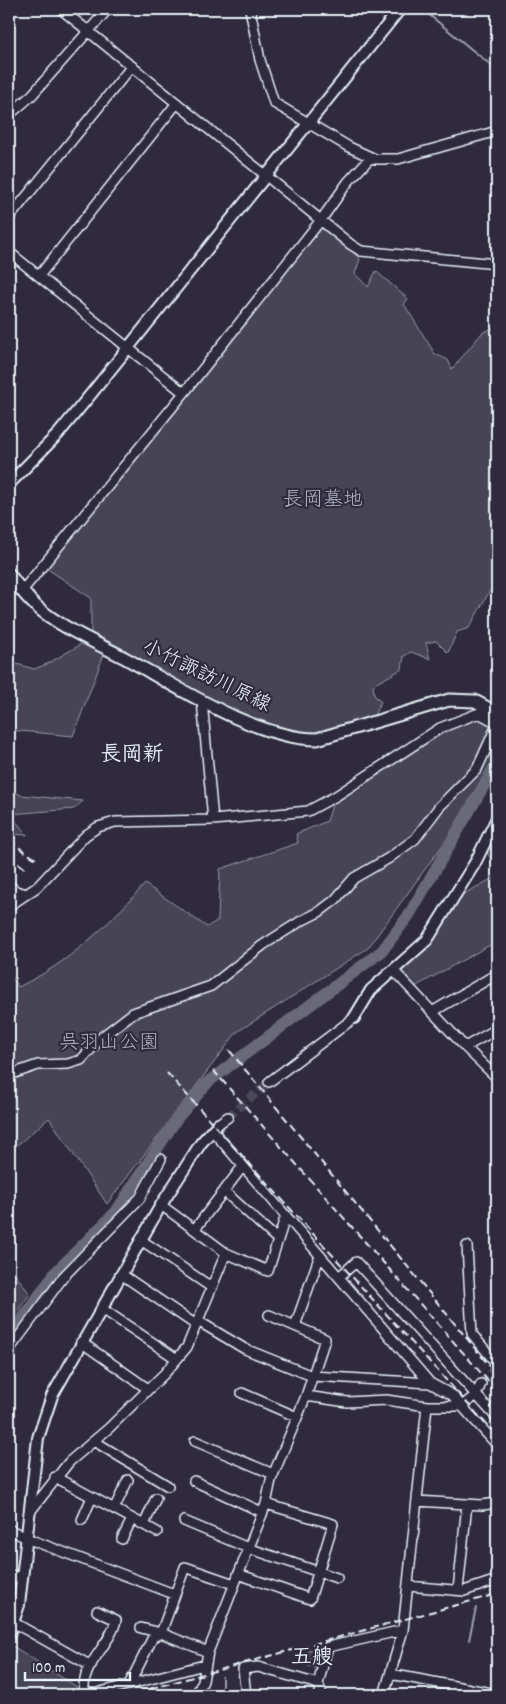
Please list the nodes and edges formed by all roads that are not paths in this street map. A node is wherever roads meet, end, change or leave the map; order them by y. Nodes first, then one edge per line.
1 (61, 9) edge
2 (108, 9) edge
3 (250, 9) edge
4 (400, 9) edge
5 (88, 31) junction
6 (132, 66) junction
7 (178, 103) junction
8 (9, 115) edge
9 (309, 123) junction
10 (497, 131) edge
11 (370, 158) junction
12 (267, 175) junction
13 (9, 218) edge
14 (321, 220) junction
15 (9, 252) edge
16 (497, 264) edge
17 (39, 276) junction
18 (129, 348) junction
19 (184, 393) junction
20 (9, 484) edge
21 (10, 576) edge
22 (22, 591) junction
23 (202, 701) junction
24 (497, 713) edge
25 (497, 724) edge
26 (497, 818) edge
27 (213, 820) junction
28 (9, 885) edge
29 (27, 894) junction
30 (9, 906) edge
31 (394, 971) junction
32 (497, 974) edge
33 (432, 1012) junction
34 (354, 1018) joint
35 (497, 1029) edge
36 (465, 1047) junction
37 (9, 1075) edge
38 (497, 1078) edge
39 (269, 1082) tunnel mouth
40 (228, 1117) tunnel mouth
41 (215, 1127) junction
42 (161, 1159) dead end
43 (243, 1166) junction
44 (224, 1191) junction
45 (161, 1205) junction
46 (286, 1215) junction
47 (195, 1229) junction
48 (141, 1240) junction
49 (278, 1240) junction
50 (466, 1246) dead end
51 (226, 1253) junction
52 (320, 1255) junction
53 (121, 1274) junction
54 (339, 1277) junction
55 (211, 1287) junction
56 (101, 1308) junction
57 (269, 1315) dead end
58 (197, 1322) junction
59 (295, 1326) junction
60 (81, 1342) junction
61 (9, 1350) edge
62 (177, 1359) junction
63 (495, 1369) dead end
64 (312, 1376) junction
65 (430, 1383) junction
66 (481, 1384) tunnel mouth
67 (148, 1389) junction
68 (242, 1393) dead end
69 (476, 1395) junction
70 (306, 1396) junction
71 (427, 1406) junction
72 (462, 1406) junction
73 (297, 1417) junction
74 (497, 1418) edge
75 (495, 1439) edge
76 (94, 1441) junction
77 (195, 1441) dead end
78 (273, 1474) junction
79 (55, 1477) junction
80 (128, 1480) dead end
81 (194, 1481) dead end
82 (168, 1486) dead end
83 (92, 1497) junction
84 (156, 1498) dead end
85 (417, 1501) junction
86 (497, 1503) edge
87 (467, 1504) junction
88 (114, 1508) junction
89 (264, 1508) junction
90 (29, 1513) junction
91 (132, 1519) junction
92 (82, 1520) dead end
93 (184, 1521) dead end
94 (144, 1525) junction
95 (9, 1529) edge
96 (156, 1532) dead end
97 (26, 1538) junction
98 (122, 1540) dead end
99 (248, 1548) junction
100 (317, 1571) junction
101 (9, 1574) edge
102 (238, 1574) junction
103 (337, 1578) dead end
104 (22, 1579) junction
105 (497, 1580) edge
106 (234, 1584) junction
107 (408, 1586) junction
108 (458, 1590) junction
109 (174, 1594) junction
110 (97, 1611) dead end
111 (12, 1620) edge
112 (141, 1628) dead end
113 (403, 1630) junction
114 (161, 1633) junction
115 (9, 1634) edge
116 (208, 1652) junction
117 (204, 1665) junction
118 (91, 1666) junction
119 (390, 1674) junction
120 (318, 1684) junction
121 (129, 1685) junction
122 (497, 1694) edge
123 (196, 1695) edge
124 (246, 1695) edge
125 (319, 1695) edge
126 (384, 1695) edge

1 - 5 street
2 - 5 street
3 - 9 street
4 - 9 street
5 - 6 street
5 - 8 street
6 - 7 street
6 - 13 street
7 - 12 street
7 - 17 street
9 - 11 street
9 - 12 street
10 - 11 street
11 - 14 street
12 - 14 street
12 - 18 street
14 - 16 street
14 - 19 street
15 - 17 street
17 - 18 street
18 - 19 street
18 - 20 street
19 - 22 street
21 - 22 main road, 小竹諏訪川原線
22 - 23 main road, 小竹諏訪川原線
23 - 24 main road, 小竹諏訪川原線
23 - 27 street
25 - 27 street
25 - 37 street
26 - 31 street
27 - 29 street
28 - 29 street
29 - 30 street
31 - 33 street
31 - 34 street
32 - 33 street
33 - 36 street
34 - 39 street
35 - 36 street
36 - 38 street
40 - 41 street
41 - 43 street
41 - 45 street
42 - 61 street
43 - 44 street
43 - 46 street
44 - 47 street
44 - 49 street
45 - 47 street
45 - 48 street
46 - 49 street
46 - 52 street
47 - 51 street
48 - 53 street
48 - 55 street
49 - 51 street
50 - 63 street
51 - 55 street
52 - 54 street
52 - 59 street
53 - 56 street
53 - 58 street
54 - 65 street
54 - 69 street
55 - 58 street
56 - 60 street
56 - 62 street
57 - 59 street
58 - 62 street
58 - 64 street
59 - 64 street
60 - 67 street
60 - 90 street
62 - 67 street
64 - 65 street
64 - 70 street
65 - 72 street
66 - 69 street
67 - 76 street
68 - 73 street
69 - 72 street
69 - 74 street
70 - 71 street
70 - 73 street
71 - 72 street
71 - 85 street
72 - 75 street
73 - 78 street
76 - 79 street
76 - 82 street
77 - 78 street
78 - 89 street
79 - 83 street
79 - 90 street
80 - 88 street
81 - 89 street
83 - 88 street
83 - 92 street
84 - 94 street
85 - 87 street
85 - 107 street
86 - 87 street
87 - 108 street
88 - 91 street
89 - 99 street
89 - 100 street
90 - 97 street
91 - 94 street
91 - 98 street
93 - 99 street
94 - 96 street
95 - 97 street
97 - 104 street
97 - 109 street
99 - 100 street
99 - 102 street
100 - 102 street
100 - 103 street
101 - 104 street
102 - 106 street
104 - 111 street
105 - 108 street
106 - 109 street
106 - 116 street
107 - 108 street
107 - 113 street
109 - 114 street
110 - 118 street
111 - 115 street
111 - 118 street
112 - 114 street
113 - 119 street
113 - 120 street
114 - 116 street
114 - 121 street
116 - 117 street
117 - 121 street
117 - 123 street
118 - 121 street
119 - 122 street
119 - 126 street
120 - 124 street
120 - 125 street

